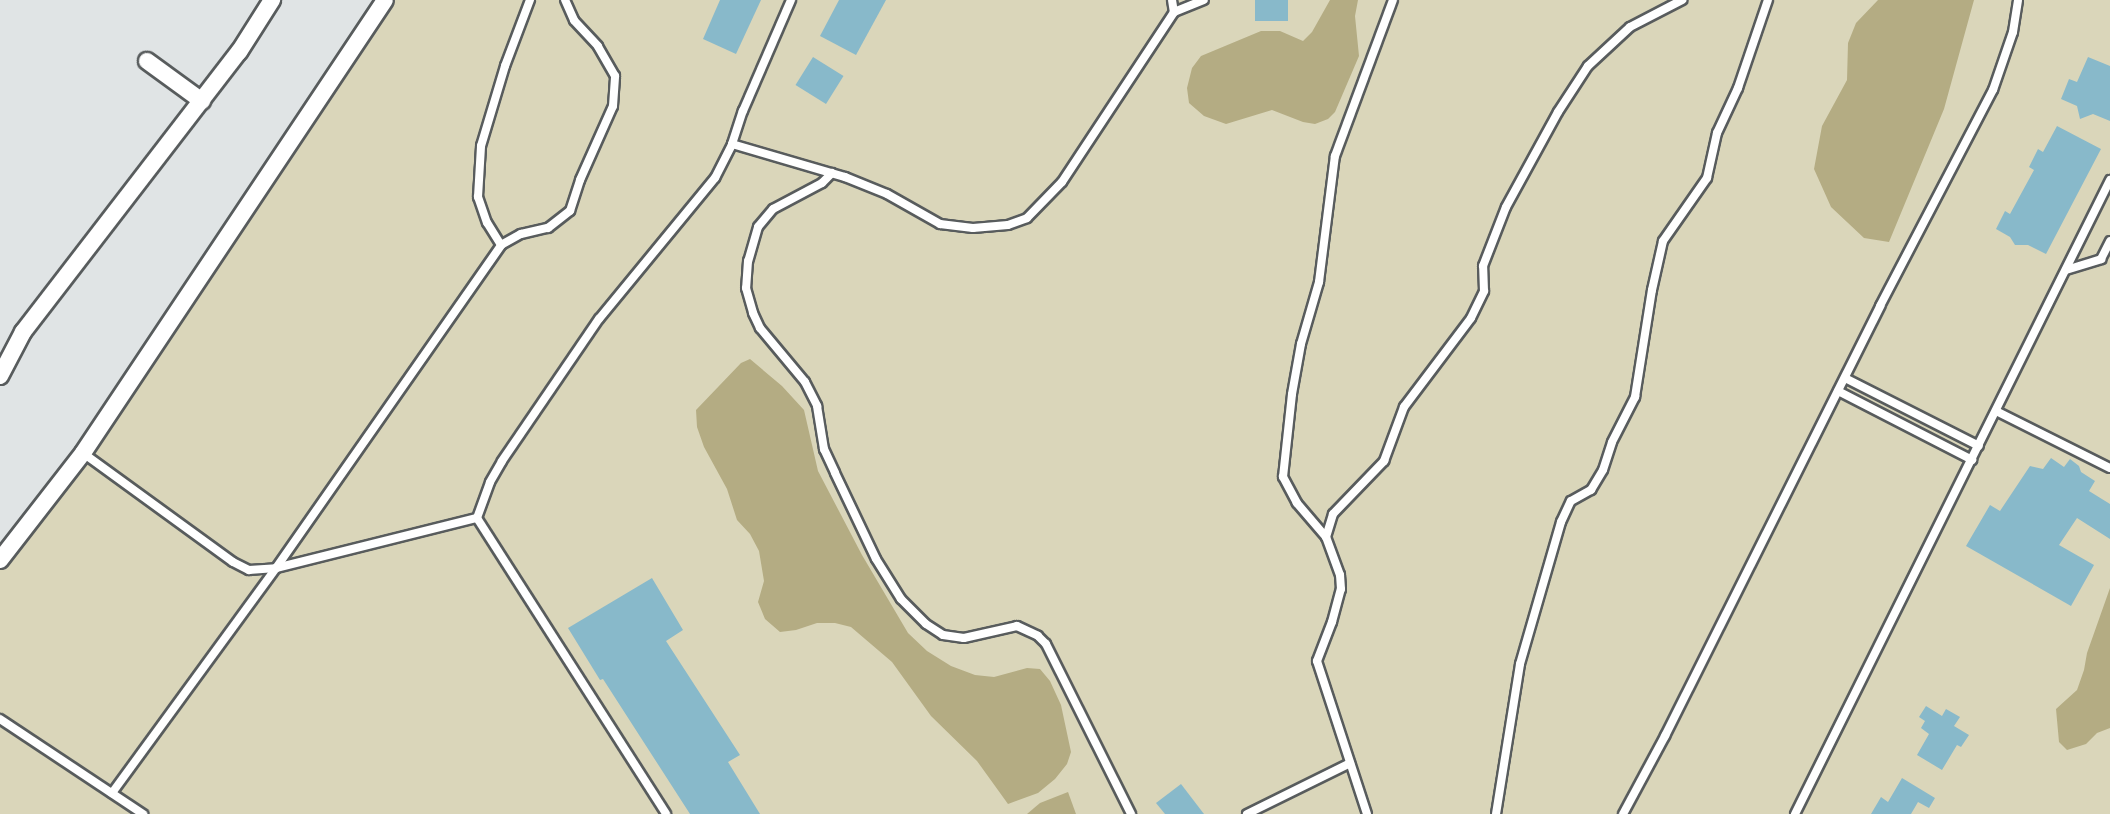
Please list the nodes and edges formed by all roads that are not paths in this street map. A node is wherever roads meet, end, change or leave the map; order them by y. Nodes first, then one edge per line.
1 (272, 0) edge
2 (385, 0) edge
3 (530, 0) edge
4 (566, 0) edge
5 (791, 0) edge
6 (1172, 0) edge
7 (1204, 0) edge
8 (1393, 0) edge
9 (1682, 0) edge
10 (1768, 0) edge
11 (2018, 0) edge
12 (1174, 12) junction
13 (147, 61) dead end
14 (202, 101) junction
15 (732, 144) junction
16 (832, 173) junction
17 (2110, 180) edge
18 (2110, 241) edge
19 (501, 245) junction
20 (2066, 270) junction
21 (0, 376) edge
22 (1845, 378) junction
23 (1838, 391) junction
24 (1996, 411) junction
25 (1979, 446) junction
26 (83, 453) junction
27 (1972, 460) junction
28 (2110, 468) edge
29 (477, 518) junction
30 (1326, 537) junction
31 (0, 560) edge
32 (276, 568) junction
33 (0, 719) edge
34 (1350, 763) junction
35 (112, 793) junction
36 (142, 814) edge
37 (666, 814) edge
38 (1131, 814) edge
39 (1247, 814) edge
40 (1366, 814) edge
41 (1496, 814) edge
42 (1623, 814) edge
43 (1795, 814) edge

1 - 14 street
2 - 26 street
3 - 19 lane
4 - 19 lane
5 - 15 lane
6 - 12 lane
7 - 12 lane
8 - 30 lane
9 - 30 lane
10 - 41 lane
11 - 22 lane
12 - 16 lane
13 - 14 street
14 - 21 street
15 - 16 lane
15 - 29 lane
16 - 38 lane
17 - 20 lane
18 - 20 lane
19 - 32 lane
20 - 24 lane
22 - 23 lane
22 - 25 lane
23 - 27 lane
23 - 42 lane
24 - 25 lane
24 - 28 lane
25 - 27 lane
26 - 31 street
26 - 32 lane
27 - 43 lane
29 - 32 lane
29 - 37 lane
30 - 34 lane
32 - 35 lane
33 - 35 lane
34 - 39 lane
34 - 40 lane
35 - 36 lane

